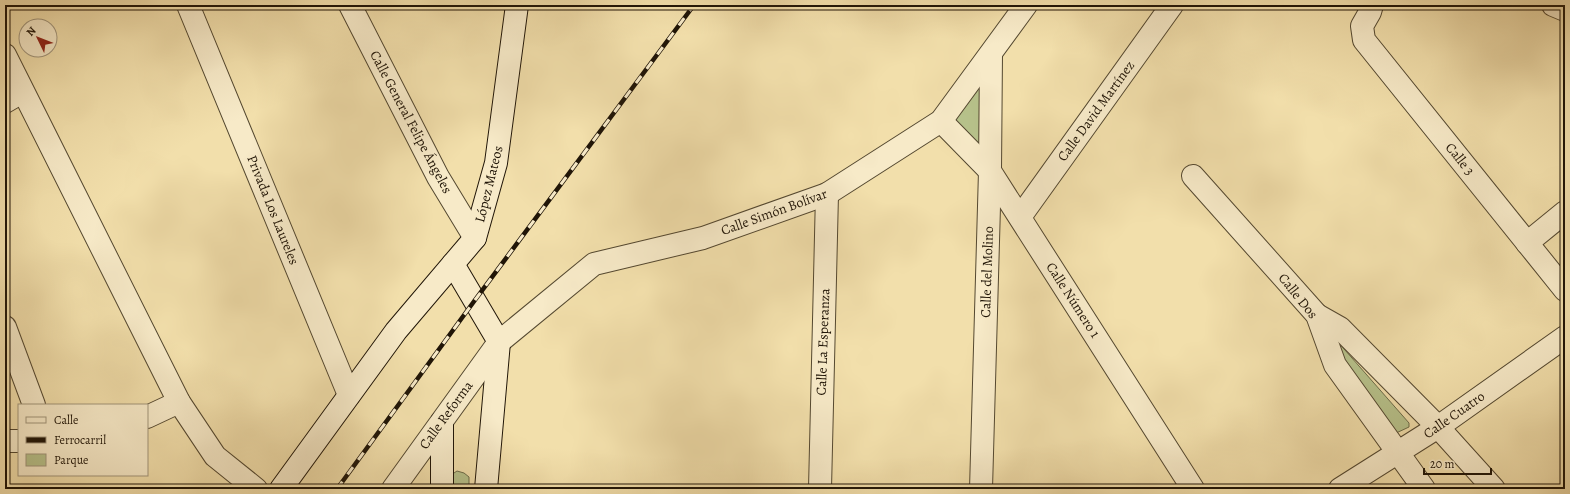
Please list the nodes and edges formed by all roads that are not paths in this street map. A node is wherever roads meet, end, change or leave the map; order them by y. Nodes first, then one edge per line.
1 (188, 5) edge
2 (350, 5) edge
3 (517, 5) edge
4 (1026, 5) edge
5 (1172, 5) edge
6 (1372, 5) edge
7 (1554, 5) edge
8 (1565, 10) edge
9 (991, 54) junction
10 (5, 55) edge
11 (14, 97) edge
12 (940, 122) junction
13 (990, 171) junction
14 (1193, 176) dead end
15 (827, 194) junction
16 (1565, 212) edge
17 (1020, 217) junction
18 (475, 238) junction
19 (1527, 243) junction
20 (453, 264) junction
21 (1565, 290) edge
22 (1317, 314) junction
23 (5, 327) edge
24 (1565, 337) edge
25 (499, 342) junction
26 (349, 395) junction
27 (179, 402) junction
28 (34, 404) edge
29 (148, 417) edge
30 (442, 422) junction
31 (1438, 427) junction
32 (5, 441) edge
33 (18, 441) edge
34 (1397, 453) junction
35 (256, 489) edge
36 (281, 489) edge
37 (393, 489) edge
38 (442, 489) edge
39 (486, 489) edge
40 (820, 489) edge
41 (981, 489) edge
42 (1193, 489) edge
43 (1340, 489) edge
44 (1424, 489) edge
45 (1494, 489) edge

1 - 26 street, Privada Los Laureles
2 - 18 street, Calle General Felipe Ángeles
3 - 18 street, López Mateos
4 - 9 street, Calle Simón Bolívar
5 - 17 street, Calle David Martínez
6 - 19 street, Calle 3
7 - 8 street
9 - 12 street, Calle Simón Bolívar
9 - 13 street, Calle del Molino
10 - 11 street
11 - 27 street
12 - 13 street, Calle Número 1
12 - 15 street, Calle Simón Bolívar
13 - 17 street, Calle Número 1
13 - 41 street, Calle del Molino
14 - 22 street, Calle Dos
15 - 25 street, Calle Simón Bolívar
15 - 40 street, Calle La Esperanza
16 - 19 street
17 - 42 street, Calle Número 1
18 - 20 street, López Mateos
19 - 21 street, Calle 3
20 - 25 street
20 - 26 street, López Mateos
22 - 31 street
22 - 34 street, Calle Dos
23 - 28 street
24 - 31 street, Calle Cuatro
25 - 30 street, Calle Reforma
25 - 39 street
26 - 36 street, López Mateos
27 - 29 street
27 - 35 street
30 - 37 street, Calle Reforma
30 - 38 street
31 - 34 street, Calle Cuatro
31 - 45 street
32 - 33 street
34 - 43 street, Calle Cuatro
34 - 44 street, Calle Dos

